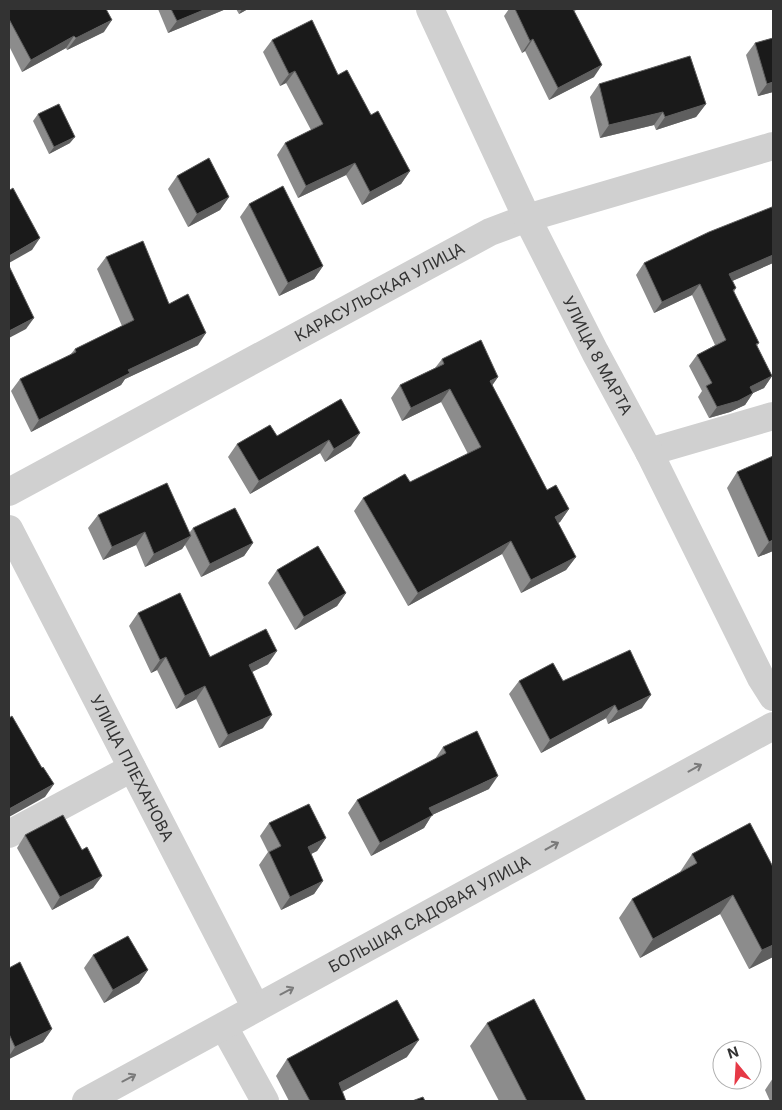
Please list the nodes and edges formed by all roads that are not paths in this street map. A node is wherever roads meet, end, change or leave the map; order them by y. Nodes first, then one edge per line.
1 (430, 9) edge
2 (773, 146) edge
3 (527, 218) junction
4 (773, 416) edge
5 (649, 452) junction
6 (9, 492) edge
7 (9, 529) edge
8 (773, 697) edge
9 (773, 726) edge
10 (132, 768) junction
11 (9, 834) edge
12 (256, 1008) junction
13 (224, 1027) junction
14 (86, 1101) edge
15 (265, 1101) edge

1 - 3 street, УЛИЦА 8 МАРТА
2 - 3 street, КАРАСУЛЬСКАЯ УЛИЦА
3 - 5 street, УЛИЦА 8 МАРТА
3 - 6 street, КАРАСУЛЬСКАЯ УЛИЦА
4 - 5 street
5 - 8 street, УЛИЦА 8 МАРТА
7 - 10 street, УЛИЦА ПЛЕХАНОВА
12 -> 9 street, БОЛЬШАЯ САДОВАЯ УЛИЦА
10 - 11 street
10 - 12 street, УЛИЦА ПЛЕХАНОВА
12 - 13 street, БОЛЬШАЯ САДОВАЯ УЛИЦА
14 -> 13 street, БОЛЬШАЯ САДОВАЯ УЛИЦА
13 - 15 street

